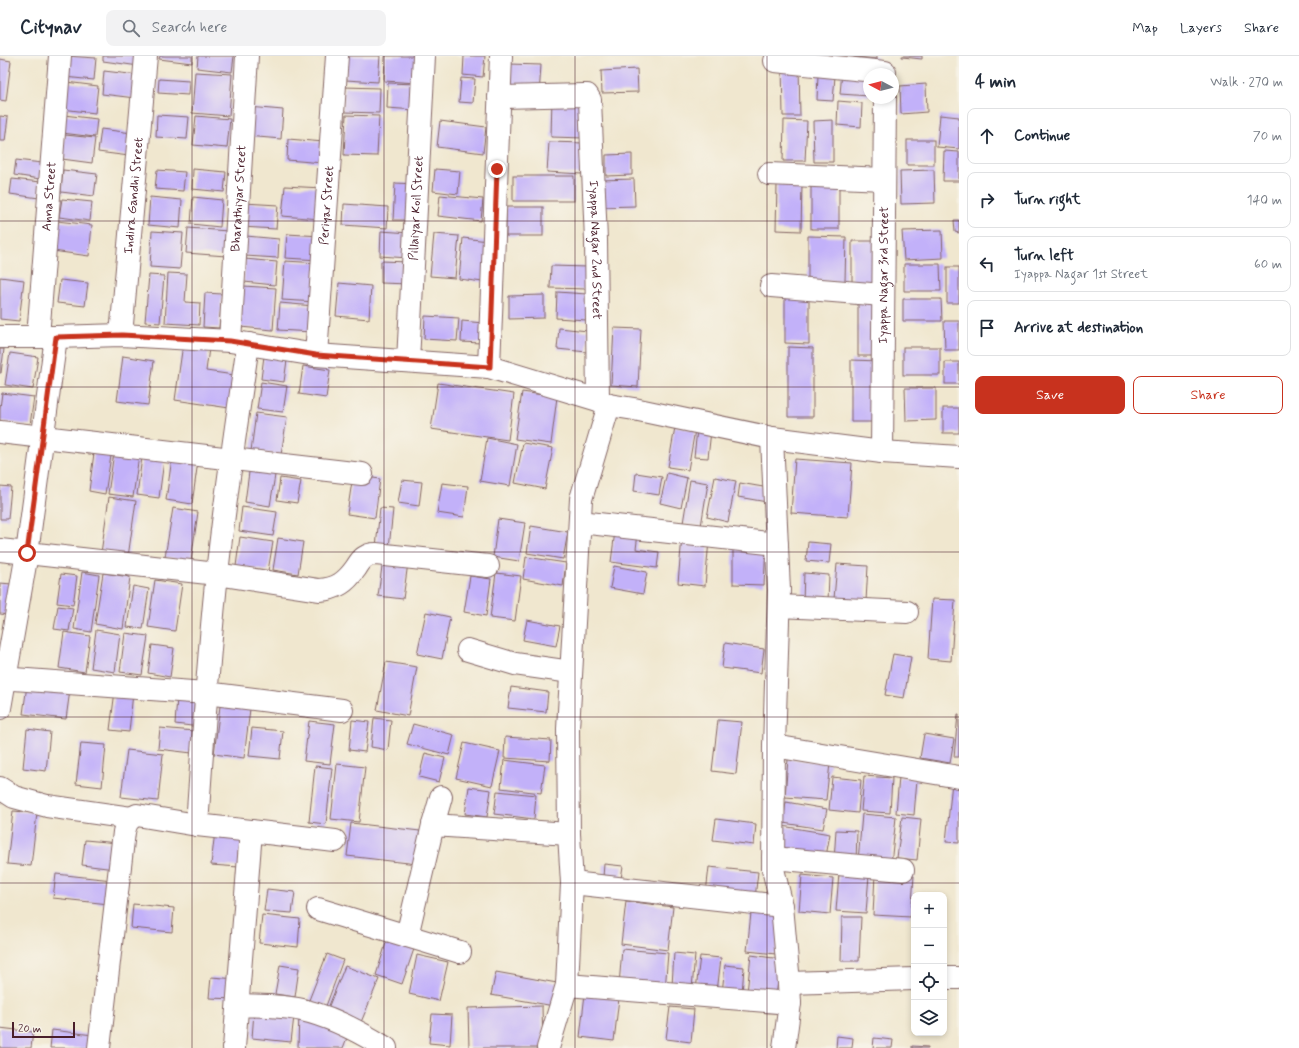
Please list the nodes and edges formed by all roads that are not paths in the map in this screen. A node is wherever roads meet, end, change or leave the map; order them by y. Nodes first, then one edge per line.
1 (60, 56) edge
2 (146, 56) edge
3 (247, 56) edge
4 (337, 56) edge
5 (424, 56) edge
6 (501, 56) edge
7 (775, 61) dead end
8 (885, 67) edge
9 (499, 97) junction
10 (885, 104) edge
11 (769, 174) dead end
12 (884, 179) junction
13 (771, 286) dead end
14 (883, 295) junction
15 (122, 335) junction
16 (0, 337) edge
17 (47, 337) junction
18 (239, 342) junction
19 (316, 355) junction
20 (408, 361) junction
21 (490, 367) junction
22 (603, 403) junction
23 (0, 432) edge
24 (43, 437) junction
25 (772, 438) junction
26 (882, 452) junction
27 (959, 457) edge
28 (231, 459) junction
29 (362, 474) dead end
30 (580, 522) junction
31 (777, 544) junction
32 (0, 550) edge
33 (27, 553) junction
34 (488, 566) dead end
35 (216, 574) junction
36 (779, 606) junction
37 (907, 612) dead end
38 (468, 650) dead end
39 (571, 672) junction
40 (2, 678) edge
41 (206, 693) junction
42 (0, 708) edge
43 (342, 710) dead end
44 (774, 746) junction
45 (959, 777) edge
46 (0, 788) edge
47 (441, 797) dead end
48 (131, 818) junction
49 (197, 825) junction
50 (433, 825) junction
51 (251, 831) junction
52 (569, 834) junction
53 (335, 840) dead end
54 (773, 858) junction
55 (903, 870) dead end
56 (572, 883) junction
57 (782, 906) junction
58 (318, 909) dead end
59 (407, 936) junction
60 (460, 952) dead end
61 (947, 978) edge
62 (959, 978) edge
63 (911, 979) edge
64 (567, 986) junction
65 (789, 993) junction
66 (238, 1005) junction
67 (99, 1048) edge
68 (234, 1048) edge
69 (386, 1048) edge
70 (548, 1048) edge
71 (784, 1048) edge

1 - 17 street, Anna Street
2 - 15 street, Indira Gandhi Street
3 - 18 street, Bharathiyar Street
4 - 19 street, Periyar Street
5 - 20 street, Pillaiyar Koil Street
6 - 9 street
7 - 8 street
9 - 21 street
9 - 22 street, Iyappa Nagar 2nd Street
10 - 12 street, Iyappa Nagar 3rd Street
11 - 12 street
12 - 14 street, Iyappa Nagar 3rd Street
13 - 14 street
14 - 26 street, Iyappa Nagar 3rd Street
15 - 17 street
15 - 18 street
16 - 17 street
17 - 24 street, Anna Street
18 - 19 street
18 - 28 street, Bharathiyar Street
19 - 20 street
20 - 21 street
21 - 22 street
22 - 25 street
22 - 30 street, Iyappa Nagar 2nd Street
23 - 24 street
24 - 28 street
24 - 33 street, Anna Street
25 - 26 street
25 - 31 street
26 - 27 street
28 - 29 street
28 - 35 street, Bharathiyar Street
30 - 31 street
30 - 39 street, Iyappa Nagar 2nd Street
31 - 36 street
32 - 33 street
33 - 35 street
33 - 40 street, Anna Street
34 - 35 street
35 - 41 street, Bharathiyar Street
36 - 37 street
36 - 44 street
38 - 39 street
39 - 52 street, Iyappa Nagar 2nd Street
40 - 41 street
40 - 42 street, Anna Street
41 - 43 street
41 - 49 street, Bharathiyar Street
44 - 45 street
44 - 54 street
46 - 48 street
47 - 50 street
48 - 49 street
48 - 67 street
49 - 51 street
50 - 52 street
50 - 59 street
51 - 53 street
51 - 66 street
52 - 56 street, Iyappa Nagar 2nd Street
54 - 55 street
54 - 57 street
56 - 57 street
56 - 64 street, Iyappa Nagar 2nd Street
57 - 65 street
58 - 59 street
59 - 60 street
61 - 62 street
63 - 65 street
64 - 65 street
64 - 70 street, Iyappa Nagar 2nd Street
65 - 71 street
66 - 68 street
66 - 69 street

